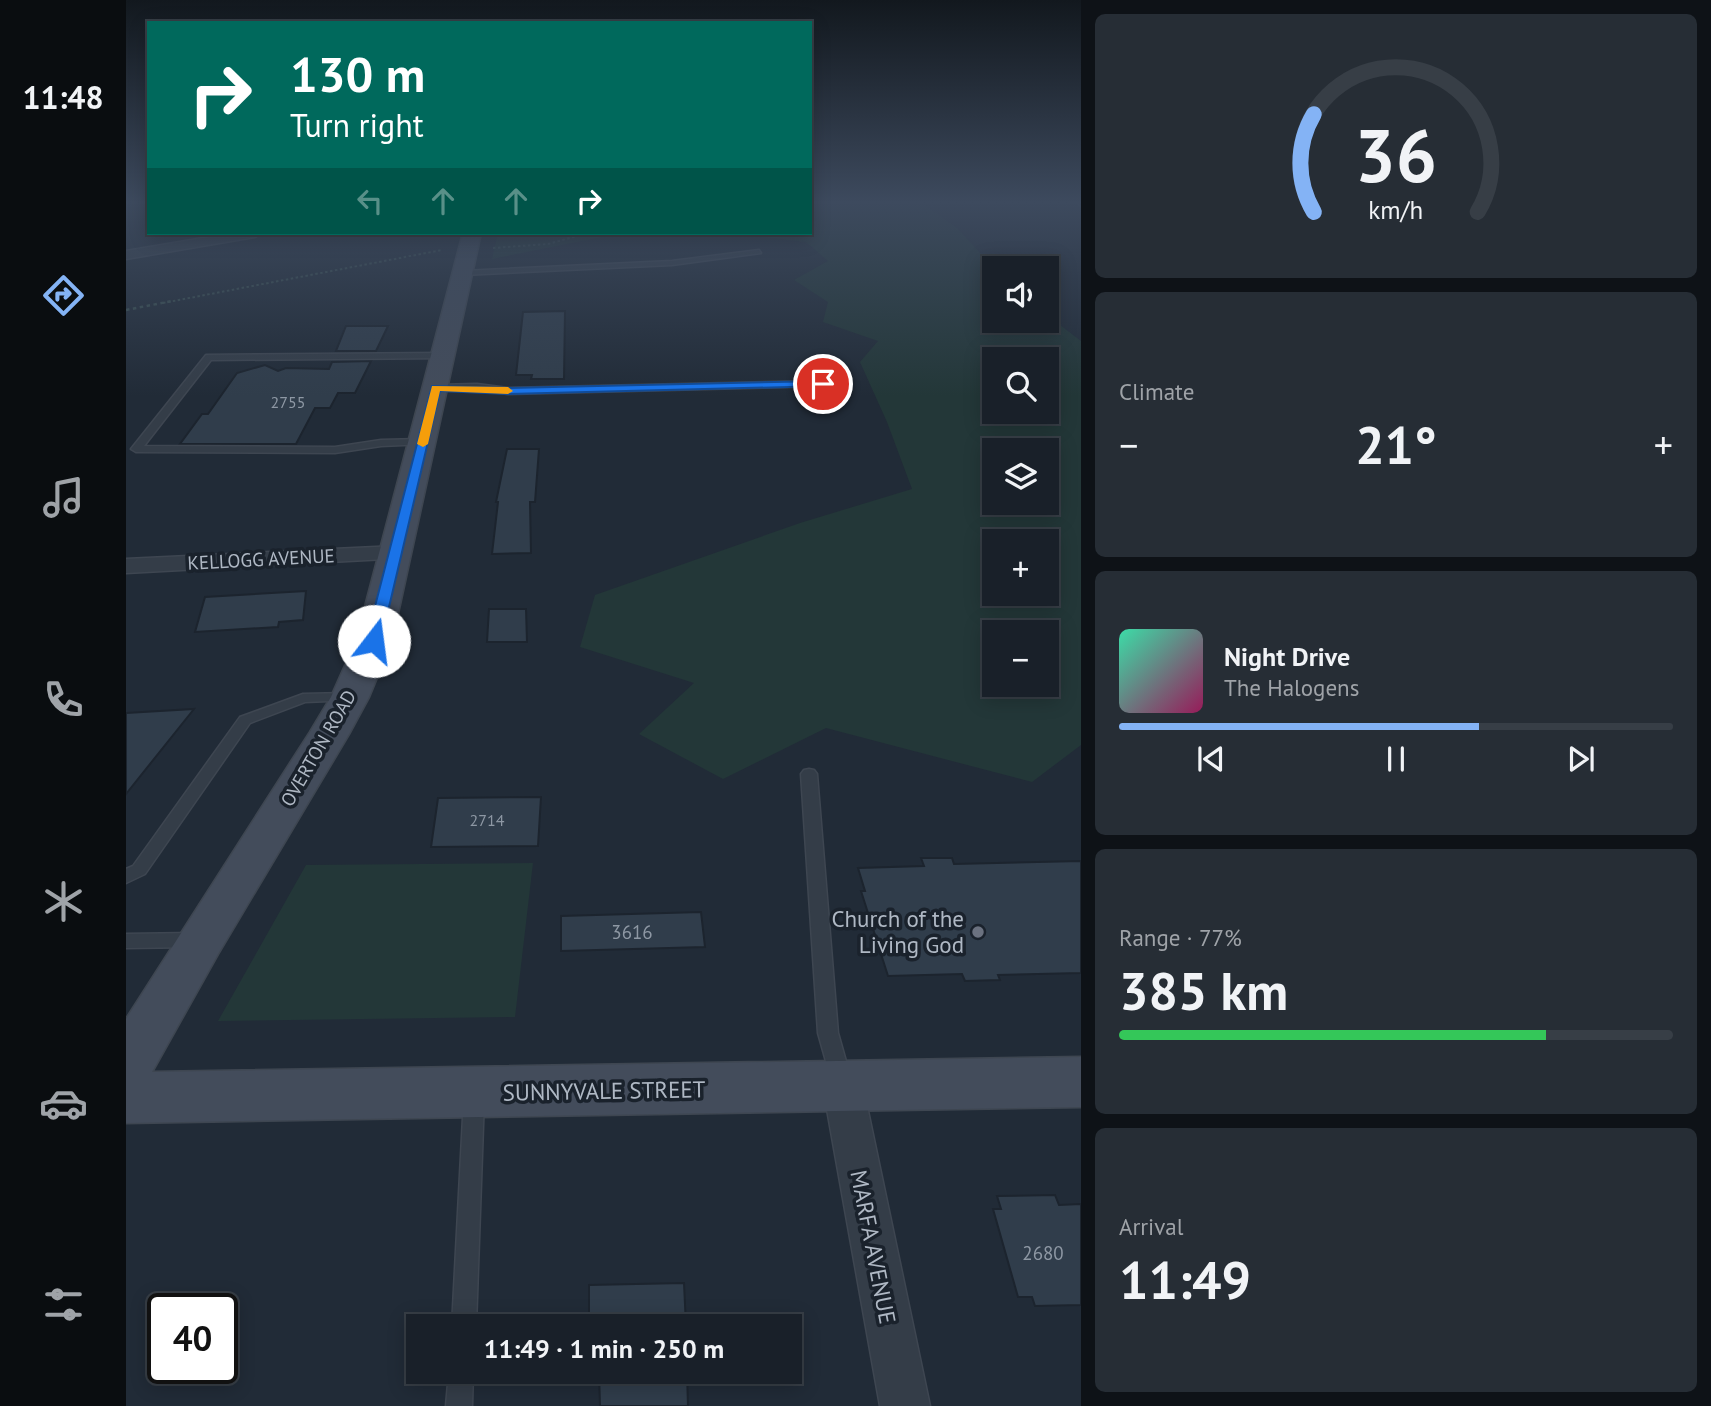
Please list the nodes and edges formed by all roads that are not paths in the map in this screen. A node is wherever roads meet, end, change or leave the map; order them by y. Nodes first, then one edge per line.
1 (464, 266) edge
2 (439, 372) junction
3 (823, 384) dead end
4 (423, 442) junction
5 (397, 553) junction
6 (126, 566) edge
7 (350, 697) junction
8 (809, 774) dead end
9 (126, 877) edge
10 (201, 940) junction
11 (126, 941) edge
12 (126, 1067) edge
13 (1081, 1082) edge
14 (843, 1087) junction
15 (474, 1093) junction
16 (126, 1098) edge
17 (465, 1314) edge
18 (460, 1384) edge
19 (459, 1406) edge
20 (905, 1406) edge

1 - 2 street, OVERTON ROAD
2 - 3 lane
2 - 4 street, OVERTON ROAD
2 - 4 lane
4 - 5 street, OVERTON ROAD
5 - 6 street, KELLOGG AVENUE
5 - 7 street, OVERTON ROAD
7 - 9 lane
7 - 10 street, OVERTON ROAD
8 - 14 lane
10 - 11 lane
10 - 12 street, OVERTON ROAD
13 - 14 street, SUNNYVALE STREET
14 - 15 street, SUNNYVALE STREET
14 - 20 street, MARFA AVENUE
15 - 16 street, SUNNYVALE STREET
15 - 17 lane
18 - 19 lane

